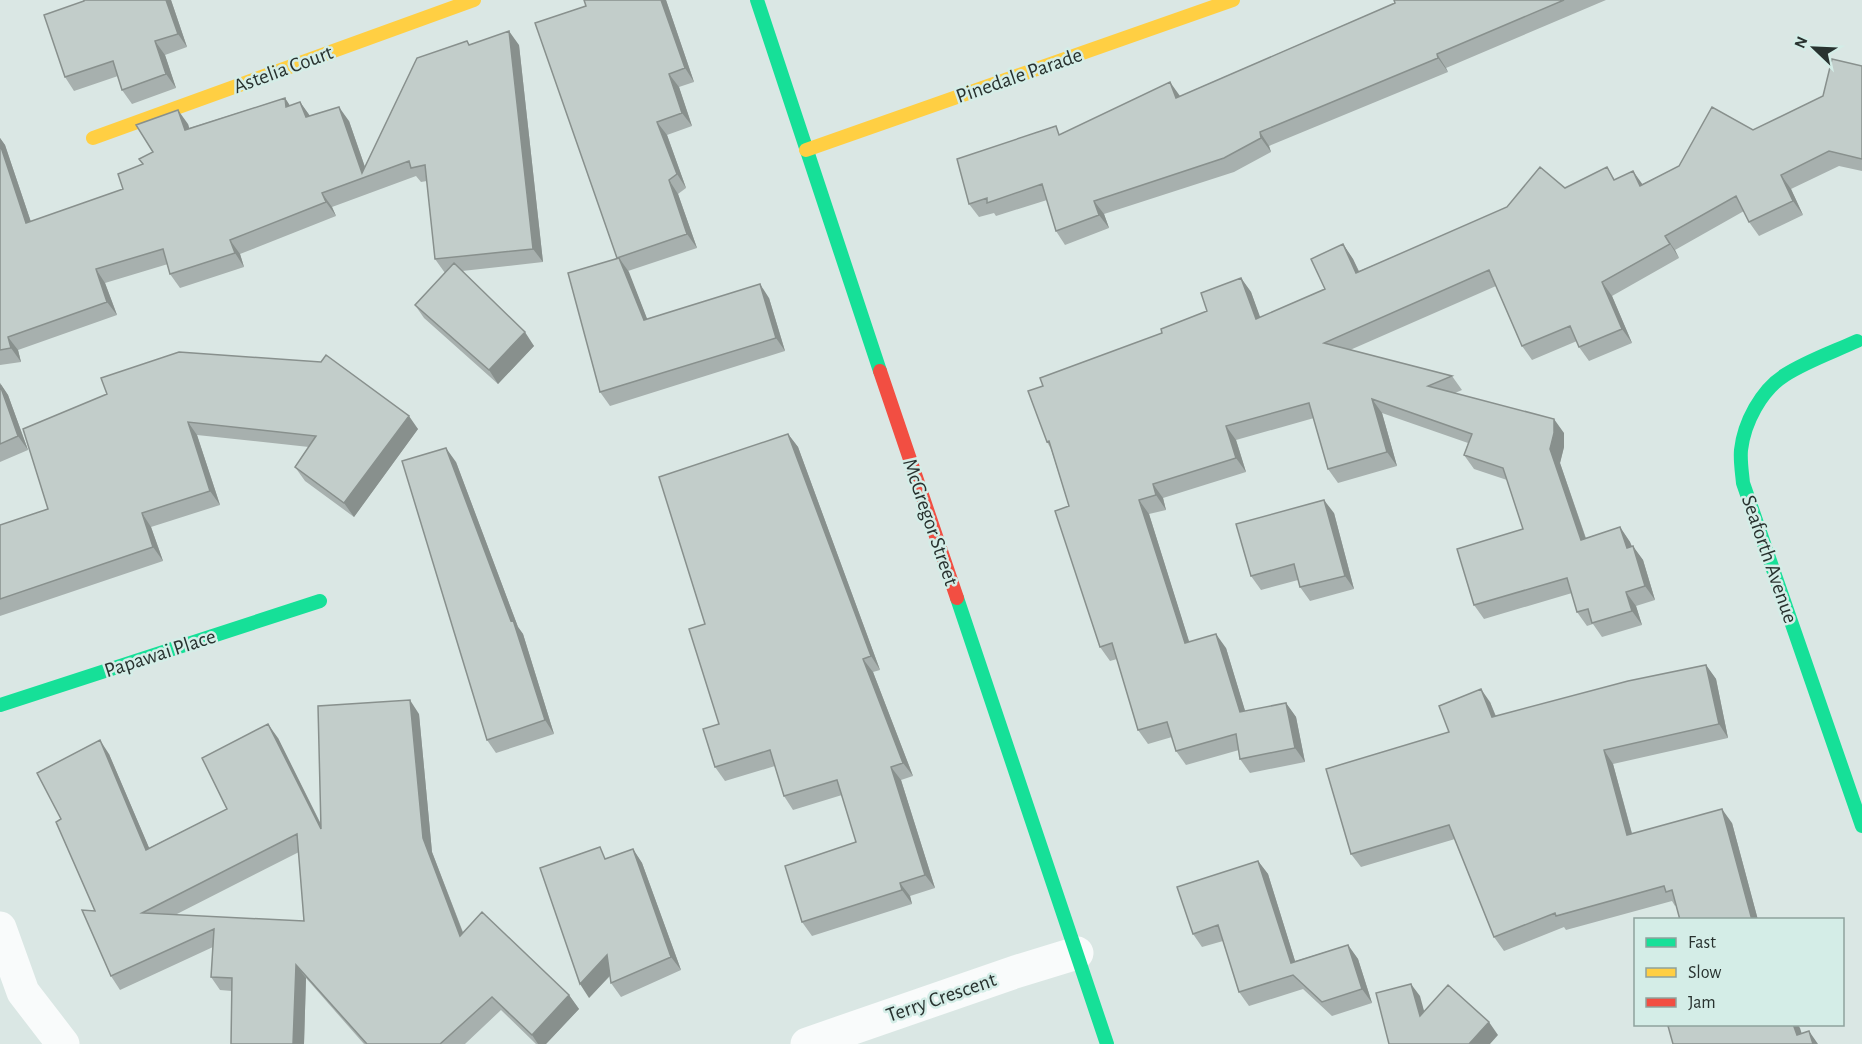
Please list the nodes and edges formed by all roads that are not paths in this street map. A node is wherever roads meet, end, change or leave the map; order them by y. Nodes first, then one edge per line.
1 (474, 0) edge
2 (757, 0) edge
3 (1233, 0) edge
4 (93, 138) dead end
5 (806, 150) junction
6 (1857, 340) dead end
7 (320, 601) dead end
8 (0, 705) edge
9 (1862, 826) edge
10 (0, 928) edge
11 (1077, 953) junction
12 (63, 1044) edge
13 (807, 1044) edge
14 (1107, 1044) edge

1 - 4 street, Astelia Court
2 - 5 street, McGregor Street
3 - 5 street, Pinedale Parade
5 - 11 street, McGregor Street
6 - 9 street, Seaforth Avenue
7 - 8 street, Papawai Place
10 - 12 street
11 - 13 street, Terry Crescent
11 - 14 street, McGregor Street

